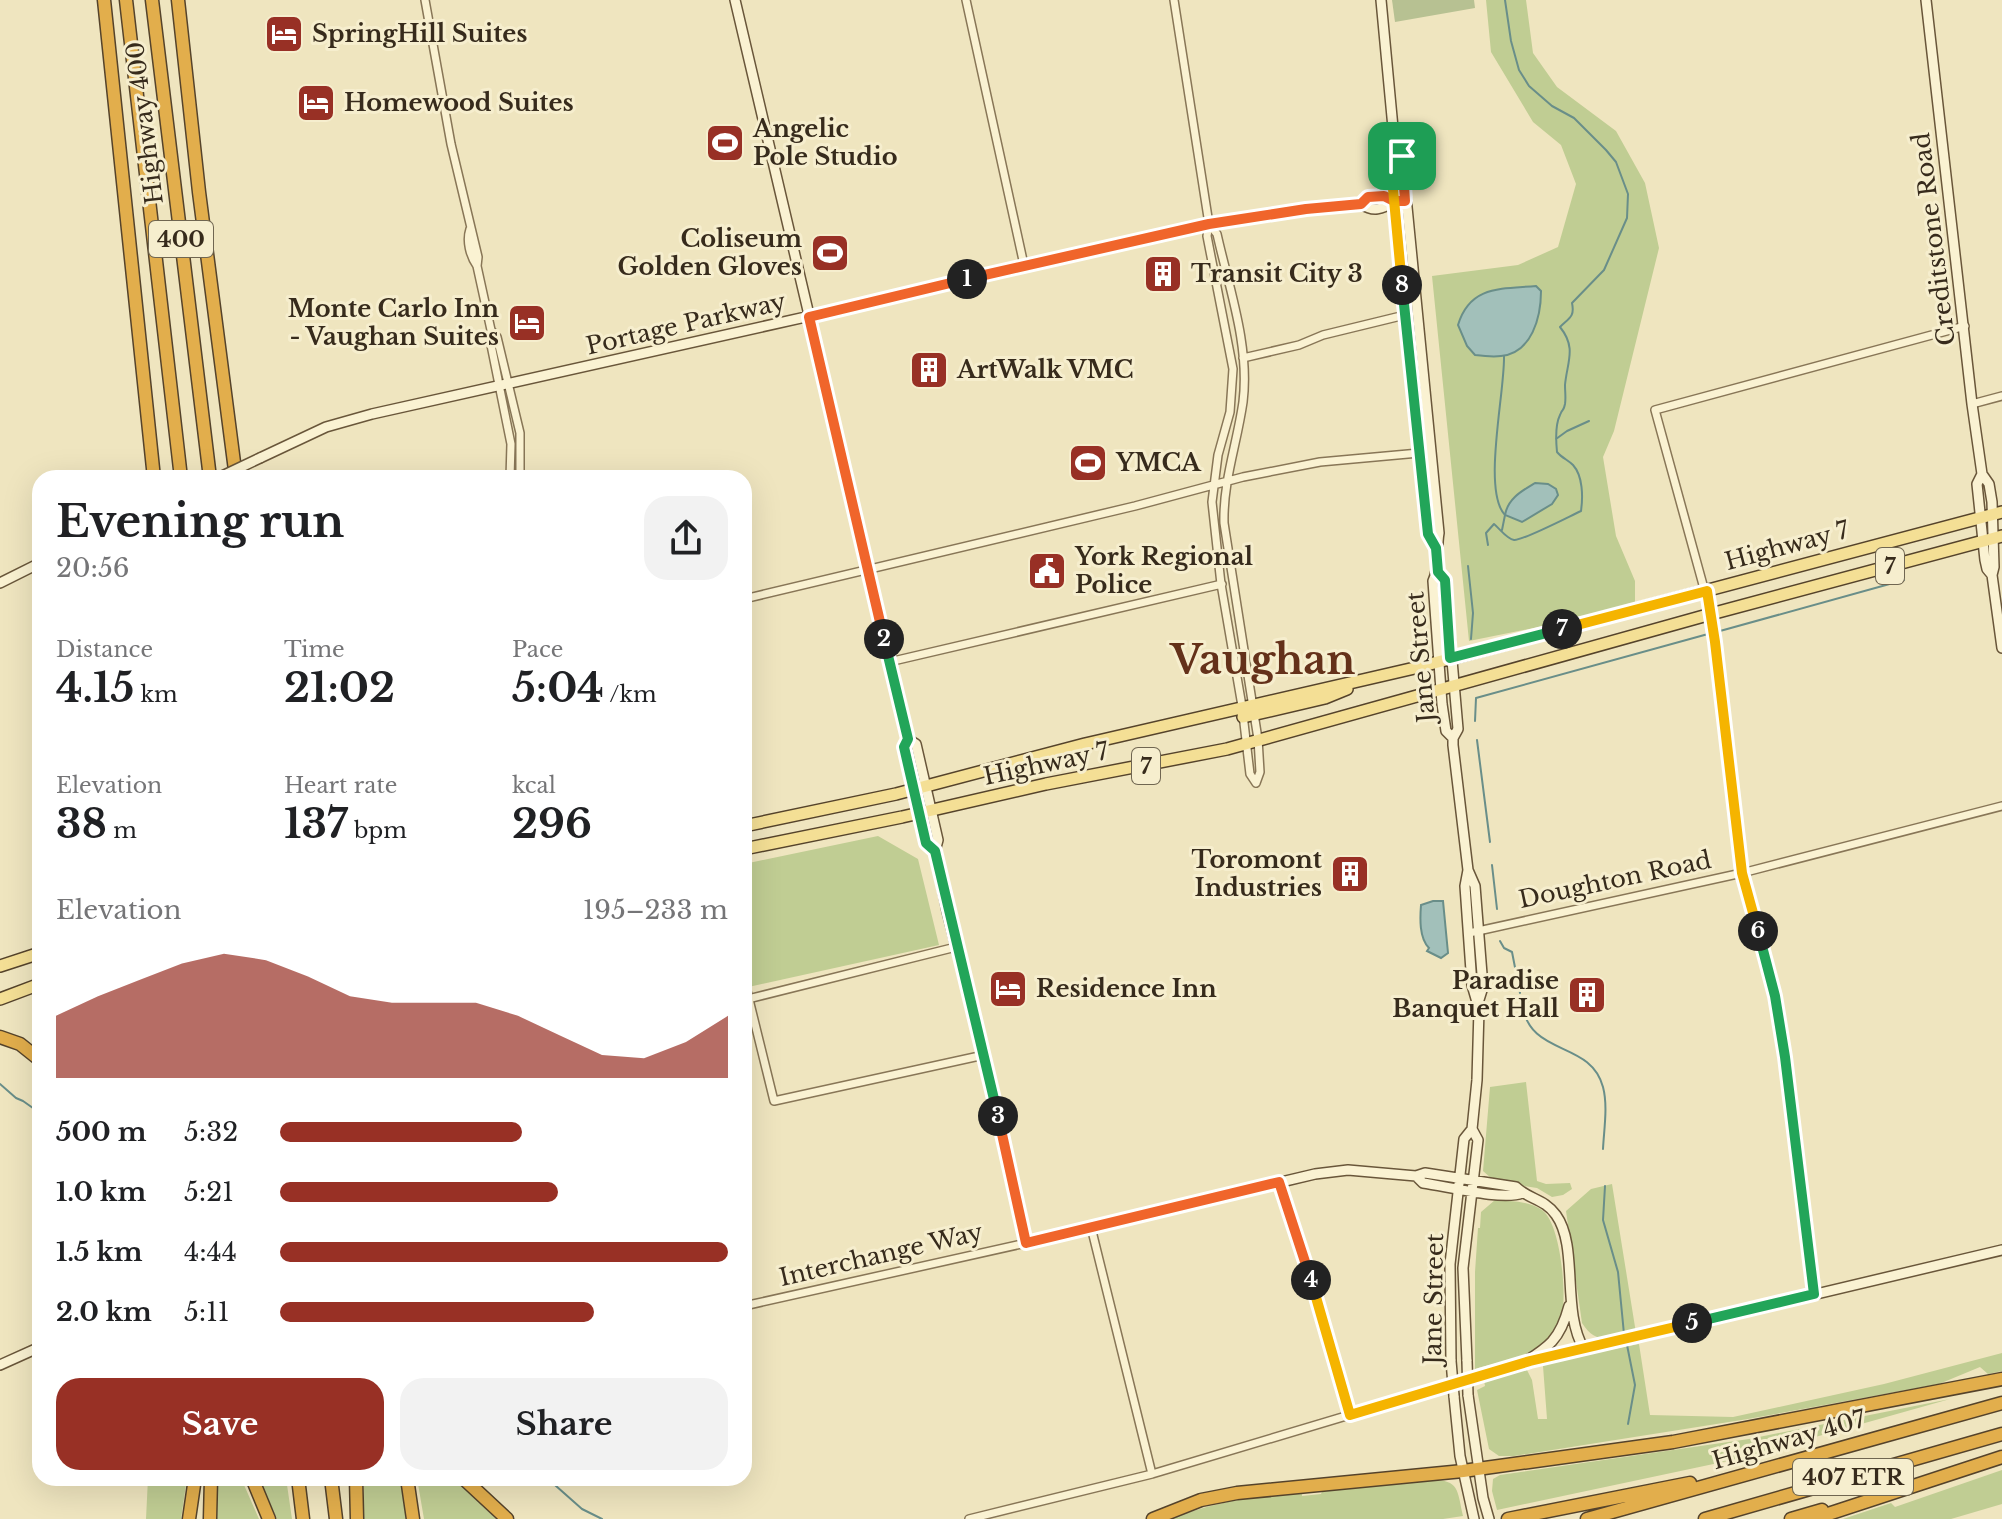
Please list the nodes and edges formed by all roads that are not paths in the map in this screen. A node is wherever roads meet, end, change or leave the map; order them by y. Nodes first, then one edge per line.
1 (104, 0) edge
2 (126, 0) edge
3 (152, 0) edge
4 (178, 0) edge
5 (425, 0) edge
6 (735, 0) edge
7 (966, 0) edge
8 (1174, 0) edge
9 (1381, 0) edge
10 (1926, 0) edge
11 (1395, 149) junction
12 (1394, 201) junction
13 (1405, 201) junction
14 (1209, 224) junction
15 (1024, 265) junction
16 (1405, 315) junction
17 (809, 317) junction
18 (1965, 326) junction
19 (1243, 358) junction
20 (142, 378) junction
21 (504, 385) junction
22 (2002, 396) edge
23 (1972, 404) junction
24 (231, 423) junction
25 (1430, 452) junction
26 (1419, 453) junction
27 (146, 470) edge
28 (153, 470) edge
29 (180, 470) edge
30 (209, 470) edge
31 (235, 470) edge
32 (235, 470) edge
33 (241, 470) edge
34 (510, 470) edge
35 (520, 470) edge
36 (1226, 481) junction
37 (1215, 484) junction
38 (1992, 514) edge
39 (1993, 539) edge
40 (1436, 548) junction
41 (32, 567) edge
42 (869, 569) junction
43 (1232, 581) junction
44 (0, 583) edge
45 (1221, 584) junction
46 (1707, 591) junction
47 (752, 597) edge
48 (1711, 614) junction
49 (2002, 648) edge
50 (1444, 659) junction
51 (889, 662) junction
52 (1446, 687) junction
53 (1248, 710) junction
54 (1252, 740) junction
55 (920, 787) junction
56 (2002, 806) edge
57 (932, 810) junction
58 (920, 813) junction
59 (752, 824) edge
60 (752, 847) edge
61 (935, 851) junction
62 (1742, 873) junction
63 (1474, 932) junction
64 (956, 947) junction
65 (32, 956) edge
66 (0, 966) edge
67 (32, 987) edge
68 (752, 998) edge
69 (0, 999) edge
70 (752, 1022) edge
71 (0, 1037) edge
72 (32, 1054) edge
73 (984, 1055) junction
74 (1472, 1129) junction
75 (1279, 1182) junction
76 (1460, 1183) junction
77 (1473, 1186) junction
78 (1091, 1227) junction
79 (1026, 1243) junction
80 (2002, 1250) edge
81 (1814, 1294) junction
82 (1570, 1303) junction
83 (752, 1304) edge
84 (1584, 1349) junction
85 (32, 1351) edge
86 (0, 1365) edge
87 (1520, 1365) junction
88 (2002, 1379) edge
89 (2002, 1403) edge
90 (1350, 1415) junction
91 (2002, 1434) edge
92 (2002, 1457) edge
93 (1799, 1461) junction
94 (1478, 1468) junction
95 (1463, 1471) junction
96 (1152, 1474) junction
97 (194, 1486) edge
98 (211, 1486) edge
99 (255, 1486) edge
100 (299, 1486) edge
101 (332, 1486) edge
102 (356, 1486) edge
103 (408, 1486) edge
104 (472, 1486) edge
105 (1895, 1491) junction
106 (189, 1519) edge
107 (210, 1519) edge
108 (269, 1519) edge
109 (303, 1519) edge
110 (336, 1519) edge
111 (357, 1519) edge
112 (413, 1519) edge
113 (507, 1519) edge
114 (969, 1519) edge
115 (1153, 1519) edge
116 (1474, 1519) edge
117 (1489, 1519) edge
118 (1508, 1519) edge
119 (1587, 1519) edge
120 (1705, 1519) edge
121 (1791, 1519) edge
122 (1813, 1519) edge

1 - 20 highway
2 - 29 highway, Highway 400 / 400
3 - 30 highway, Highway 400 / 400
4 - 24 highway
5 - 21 street
6 - 17 street
7 - 15 street
8 - 14 street
9 - 11 street, Jane Street
10 - 18 street, Creditstone Road
11 - 12 street, Jane Street
11 - 13 street, Jane Street
12 - 13 street, Portage Parkway
12 - 14 street, Portage Parkway
12 - 16 street, Jane Street
13 - 25 street, Jane Street
14 - 15 street, Portage Parkway
14 - 19 street
14 - 37 street
15 - 17 street, Portage Parkway
16 - 19 street
16 - 26 street, Jane Street
17 - 21 street, Portage Parkway
17 - 42 street
18 - 23 street, Creditstone Road
18 - 46 street
19 - 36 street
20 - 27 highway
20 - 28 highway
21 - 32 street, Portage Parkway, bridge
21 - 34 street
21 - 35 street
22 - 23 street
23 - 38 street, Creditstone Road
24 - 31 highway
24 - 33 highway
25 - 26 street
25 - 40 street, Jane Street
26 - 36 street
26 - 40 street, Jane Street
36 - 37 street
36 - 43 street
37 - 42 street
37 - 45 street
38 - 39 street, Creditstone Road
38 - 46 main road, Highway 7 / 7
39 - 48 main road, Highway 7 / 7
39 - 49 street, Creditstone Road
40 - 50 street, Jane Street
41 - 44 street
42 - 47 street
42 - 51 street
43 - 45 street
43 - 53 street
45 - 51 street
45 - 53 street
46 - 48 street
46 - 50 main road, Highway 7 / 7
48 - 52 main road, Highway 7 / 7
48 - 62 street
50 - 52 street, Jane Street
50 - 53 main road, Highway 7 / 7
51 - 55 street
52 - 54 main road, Highway 7 / 7
52 - 63 street, Jane Street
53 - 54 street
53 - 54 street
53 - 55 main road, Highway 7 / 7
54 - 54 street
54 - 57 main road, Highway 7 / 7
55 - 57 street
55 - 58 street
55 - 59 main road, Highway 7 / 7
56 - 62 street, Doughton Road
57 - 58 main road, Highway 7 / 7
57 - 61 street
58 - 60 main road, Highway 7 / 7
58 - 61 street
61 - 64 street
62 - 63 street, Doughton Road
62 - 81 street
63 - 74 street, Jane Street
64 - 68 street
64 - 73 street
65 - 66 main road
67 - 69 main road
70 - 73 street
71 - 72 highway
73 - 79 street
74 - 76 street, Jane Street
74 - 77 street, Jane Street
75 - 76 street, Interchange Way
75 - 78 street, Interchange Way
75 - 90 street
76 - 77 street, Interchange Way
76 - 95 street, Jane Street, bridge
77 - 82 street, Interchange Way
77 - 94 street, Jane Street, bridge
78 - 79 street, Interchange Way
78 - 96 street
79 - 83 street, Interchange Way
80 - 81 street
81 - 84 street
82 - 84 street
82 - 87 street
84 - 87 street
85 - 86 street
87 - 90 street
88 - 94 highway
89 - 93 highway, Highway 407 / 407 ETR
90 - 96 street
91 - 120 highway, 407 ETR
92 - 105 highway
93 - 118 highway
93 - 119 highway, Highway 407 / 407 ETR
94 - 95 highway
94 - 117 street, Jane Street
95 - 115 highway
95 - 116 street, Jane Street
96 - 114 street
97 - 106 highway
98 - 107 highway
99 - 108 highway
100 - 109 highway
101 - 110 highway
102 - 111 highway
103 - 112 highway
104 - 113 highway
105 - 121 highway
105 - 122 highway

